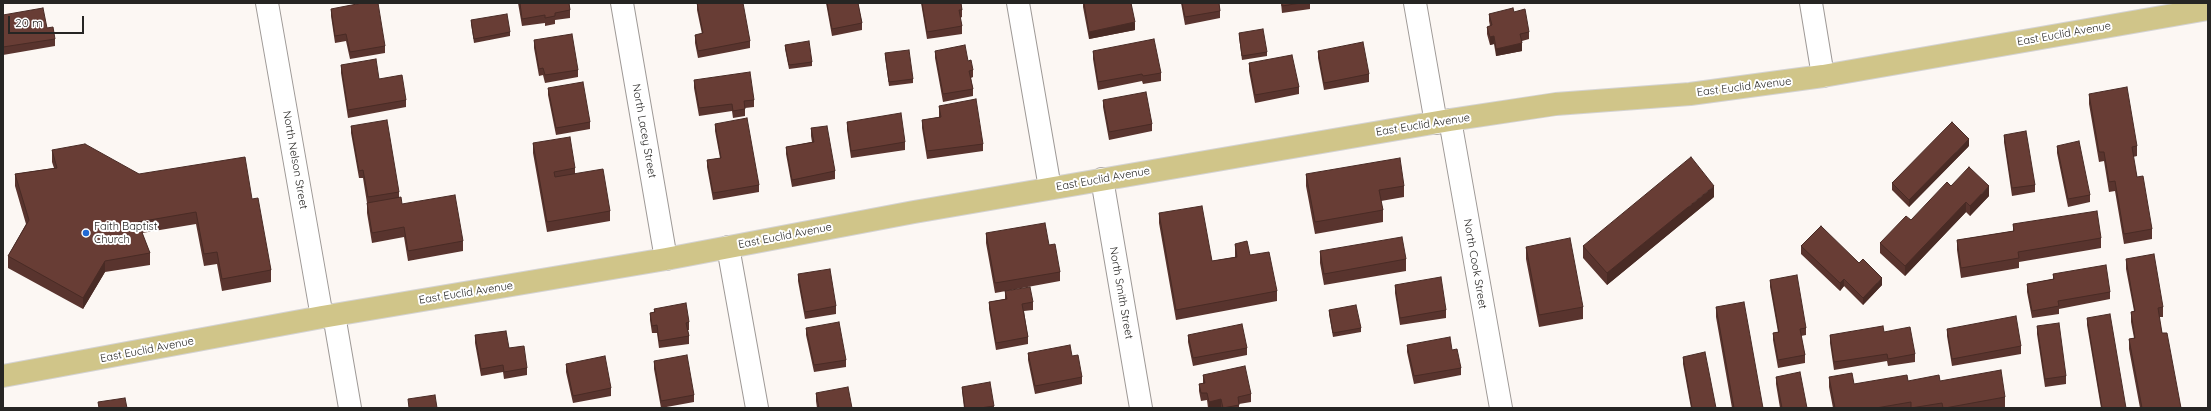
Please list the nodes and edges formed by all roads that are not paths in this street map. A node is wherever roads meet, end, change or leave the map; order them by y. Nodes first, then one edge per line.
1 (267, 3) edge
2 (622, 3) edge
3 (1018, 3) edge
4 (1415, 3) edge
5 (1811, 3) edge
6 (2208, 9) edge
7 (1823, 76) junction
8 (1443, 121) junction
9 (1102, 179) junction
10 (1050, 188) junction
11 (728, 247) junction
12 (666, 259) junction
13 (328, 316) junction
14 (3, 376) edge
15 (350, 408) edge
16 (757, 408) edge
17 (1141, 408) edge
18 (1501, 408) edge

1 - 13 street, North Nelson Street
2 - 12 street, North Lacey Street
3 - 10 street
4 - 8 street, North Cook Street
5 - 7 street
6 - 7 main road, East Euclid Avenue
7 - 8 main road, East Euclid Avenue
8 - 9 main road, East Euclid Avenue
8 - 18 street, North Cook Street
9 - 10 main road, East Euclid Avenue
9 - 17 street, North Smith Street
10 - 11 main road, East Euclid Avenue
11 - 12 main road, East Euclid Avenue
11 - 16 street
12 - 13 main road, East Euclid Avenue
13 - 14 main road, East Euclid Avenue
13 - 15 street, North Nelson Street

